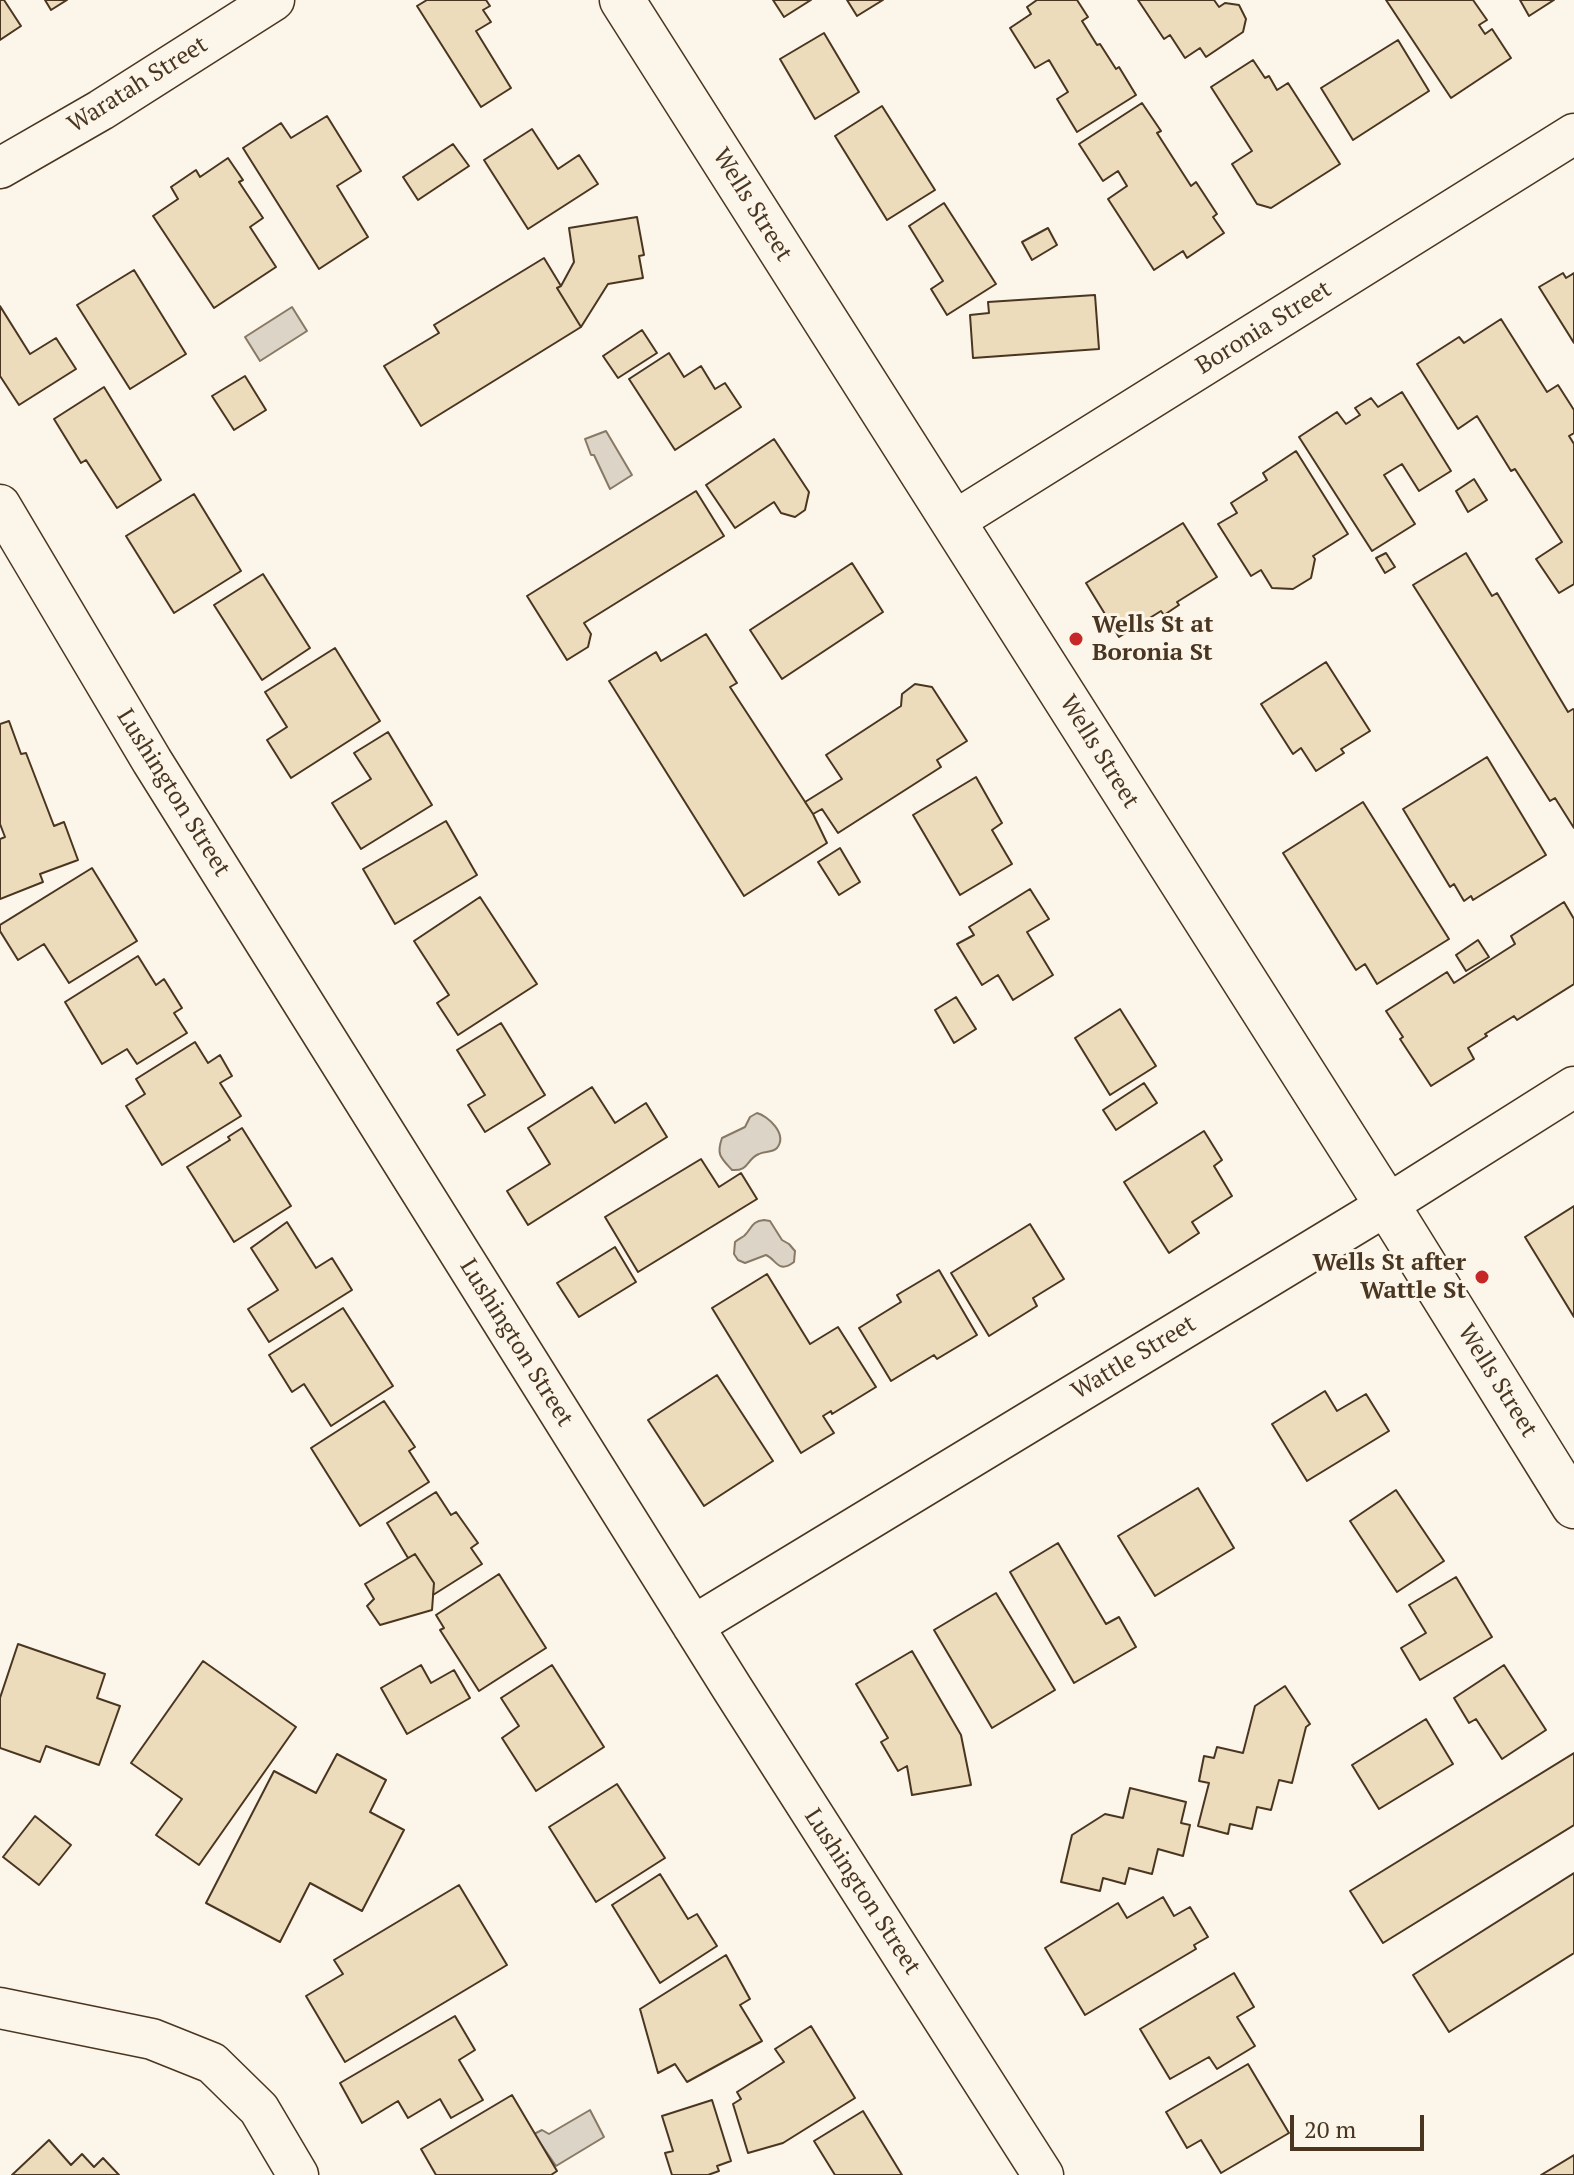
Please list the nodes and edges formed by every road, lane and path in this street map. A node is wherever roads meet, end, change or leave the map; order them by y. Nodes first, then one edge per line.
1 (274, 0) edge
2 (622, 0) edge
3 (1574, 134) edge
4 (0, 168) edge
5 (0, 505) edge
6 (953, 522) junction
7 (1574, 1087) edge
8 (1387, 1205) junction
9 (1574, 1506) edge
10 (693, 1626) junction
11 (0, 2008) edge
12 (298, 2175) edge
13 (1043, 2175) edge

1 - 4 street, Waratah Street
2 - 6 street, Wells Street
3 - 6 street, Boronia Street
5 - 10 street, Lushington Street
6 - 8 street, Wells Street
7 - 8 street, Wattle Street
8 - 9 street, Wells Street
8 - 10 street, Wattle Street
10 - 13 street, Lushington Street
11 - 12 street

